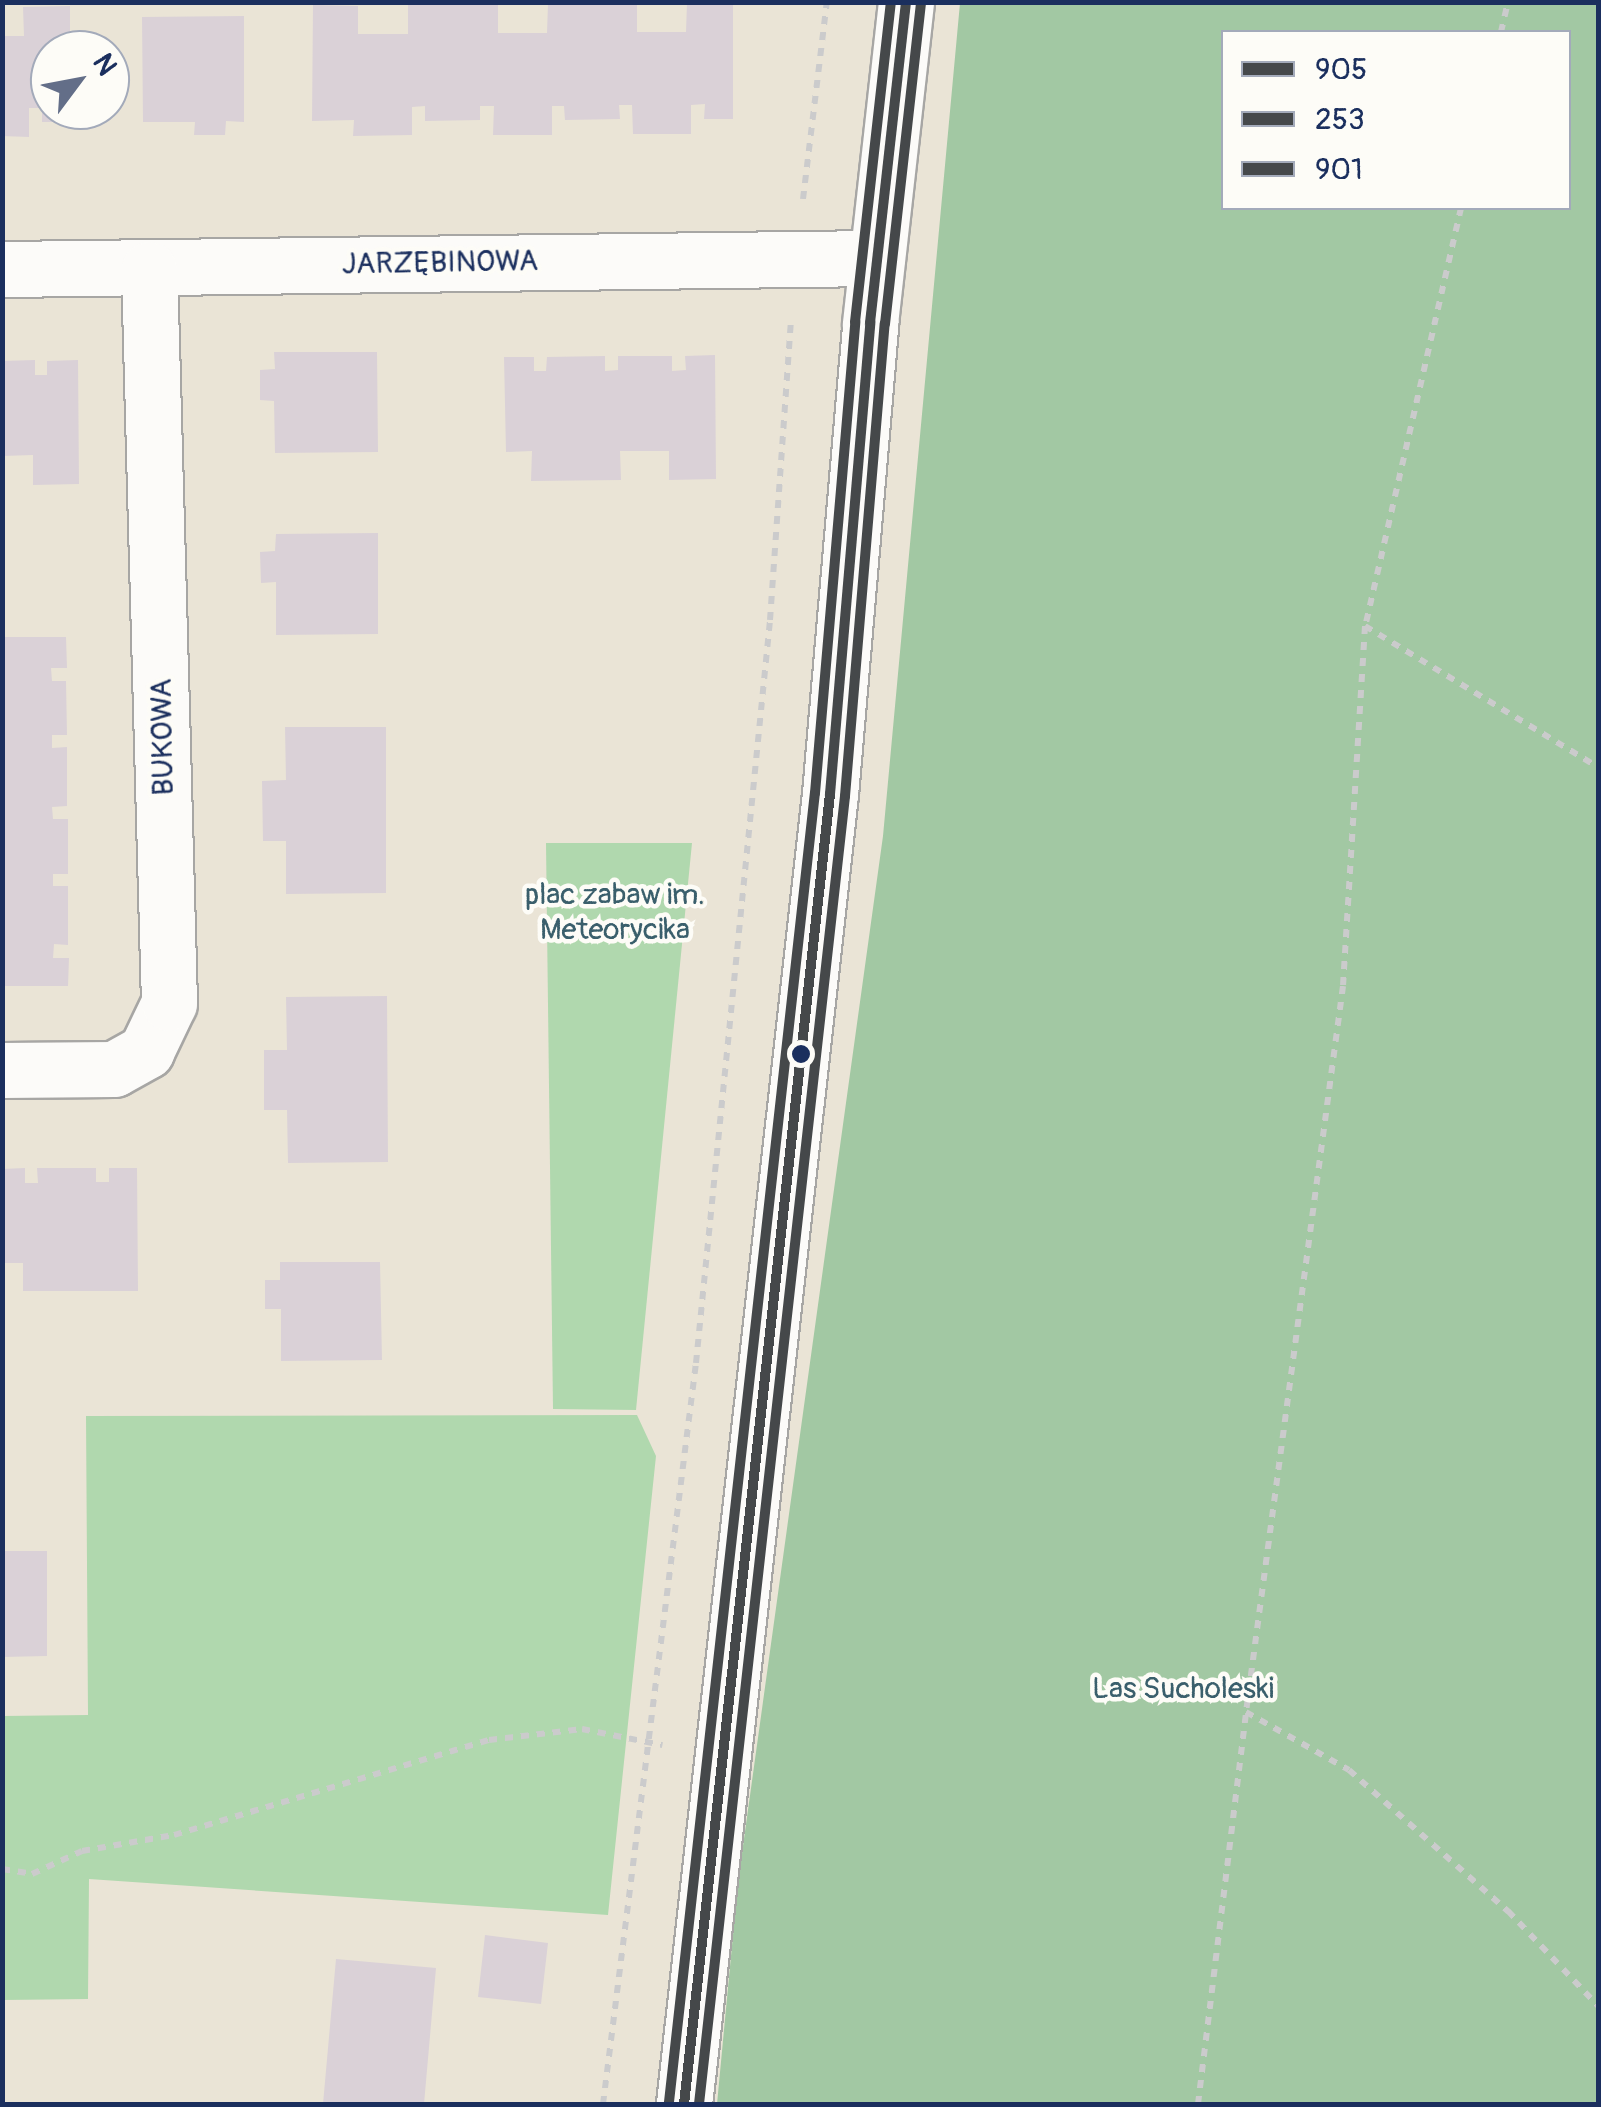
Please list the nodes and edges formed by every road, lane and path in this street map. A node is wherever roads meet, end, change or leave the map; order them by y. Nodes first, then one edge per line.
1 (827, 2) edge
2 (906, 2) edge
3 (1508, 2) edge
4 (1501, 30) edge
5 (1461, 210) edge
6 (877, 258) junction
7 (796, 260) junction
8 (2, 269) edge
9 (149, 269) junction
10 (1365, 626) junction
11 (1598, 767) edge
12 (2, 1070) edge
13 (1246, 1712) junction
14 (647, 1742) junction
15 (678, 1748) dead end
16 (2, 1869) edge
17 (1598, 2006) edge
18 (603, 2104) edge
19 (684, 2104) edge
20 (1198, 2104) edge

1 - 7 path
2 - 6 street
3 - 4 path
5 - 10 path
6 - 7 street, JARZĘBINOWA
6 - 19 street
7 - 9 street, JARZĘBINOWA
7 - 14 path
8 - 9 street, JARZĘBINOWA
9 - 12 street, BUKOWA
10 - 11 path
10 - 13 path
13 - 17 path
13 - 20 path
14 - 15 path
14 - 16 path
14 - 18 path

